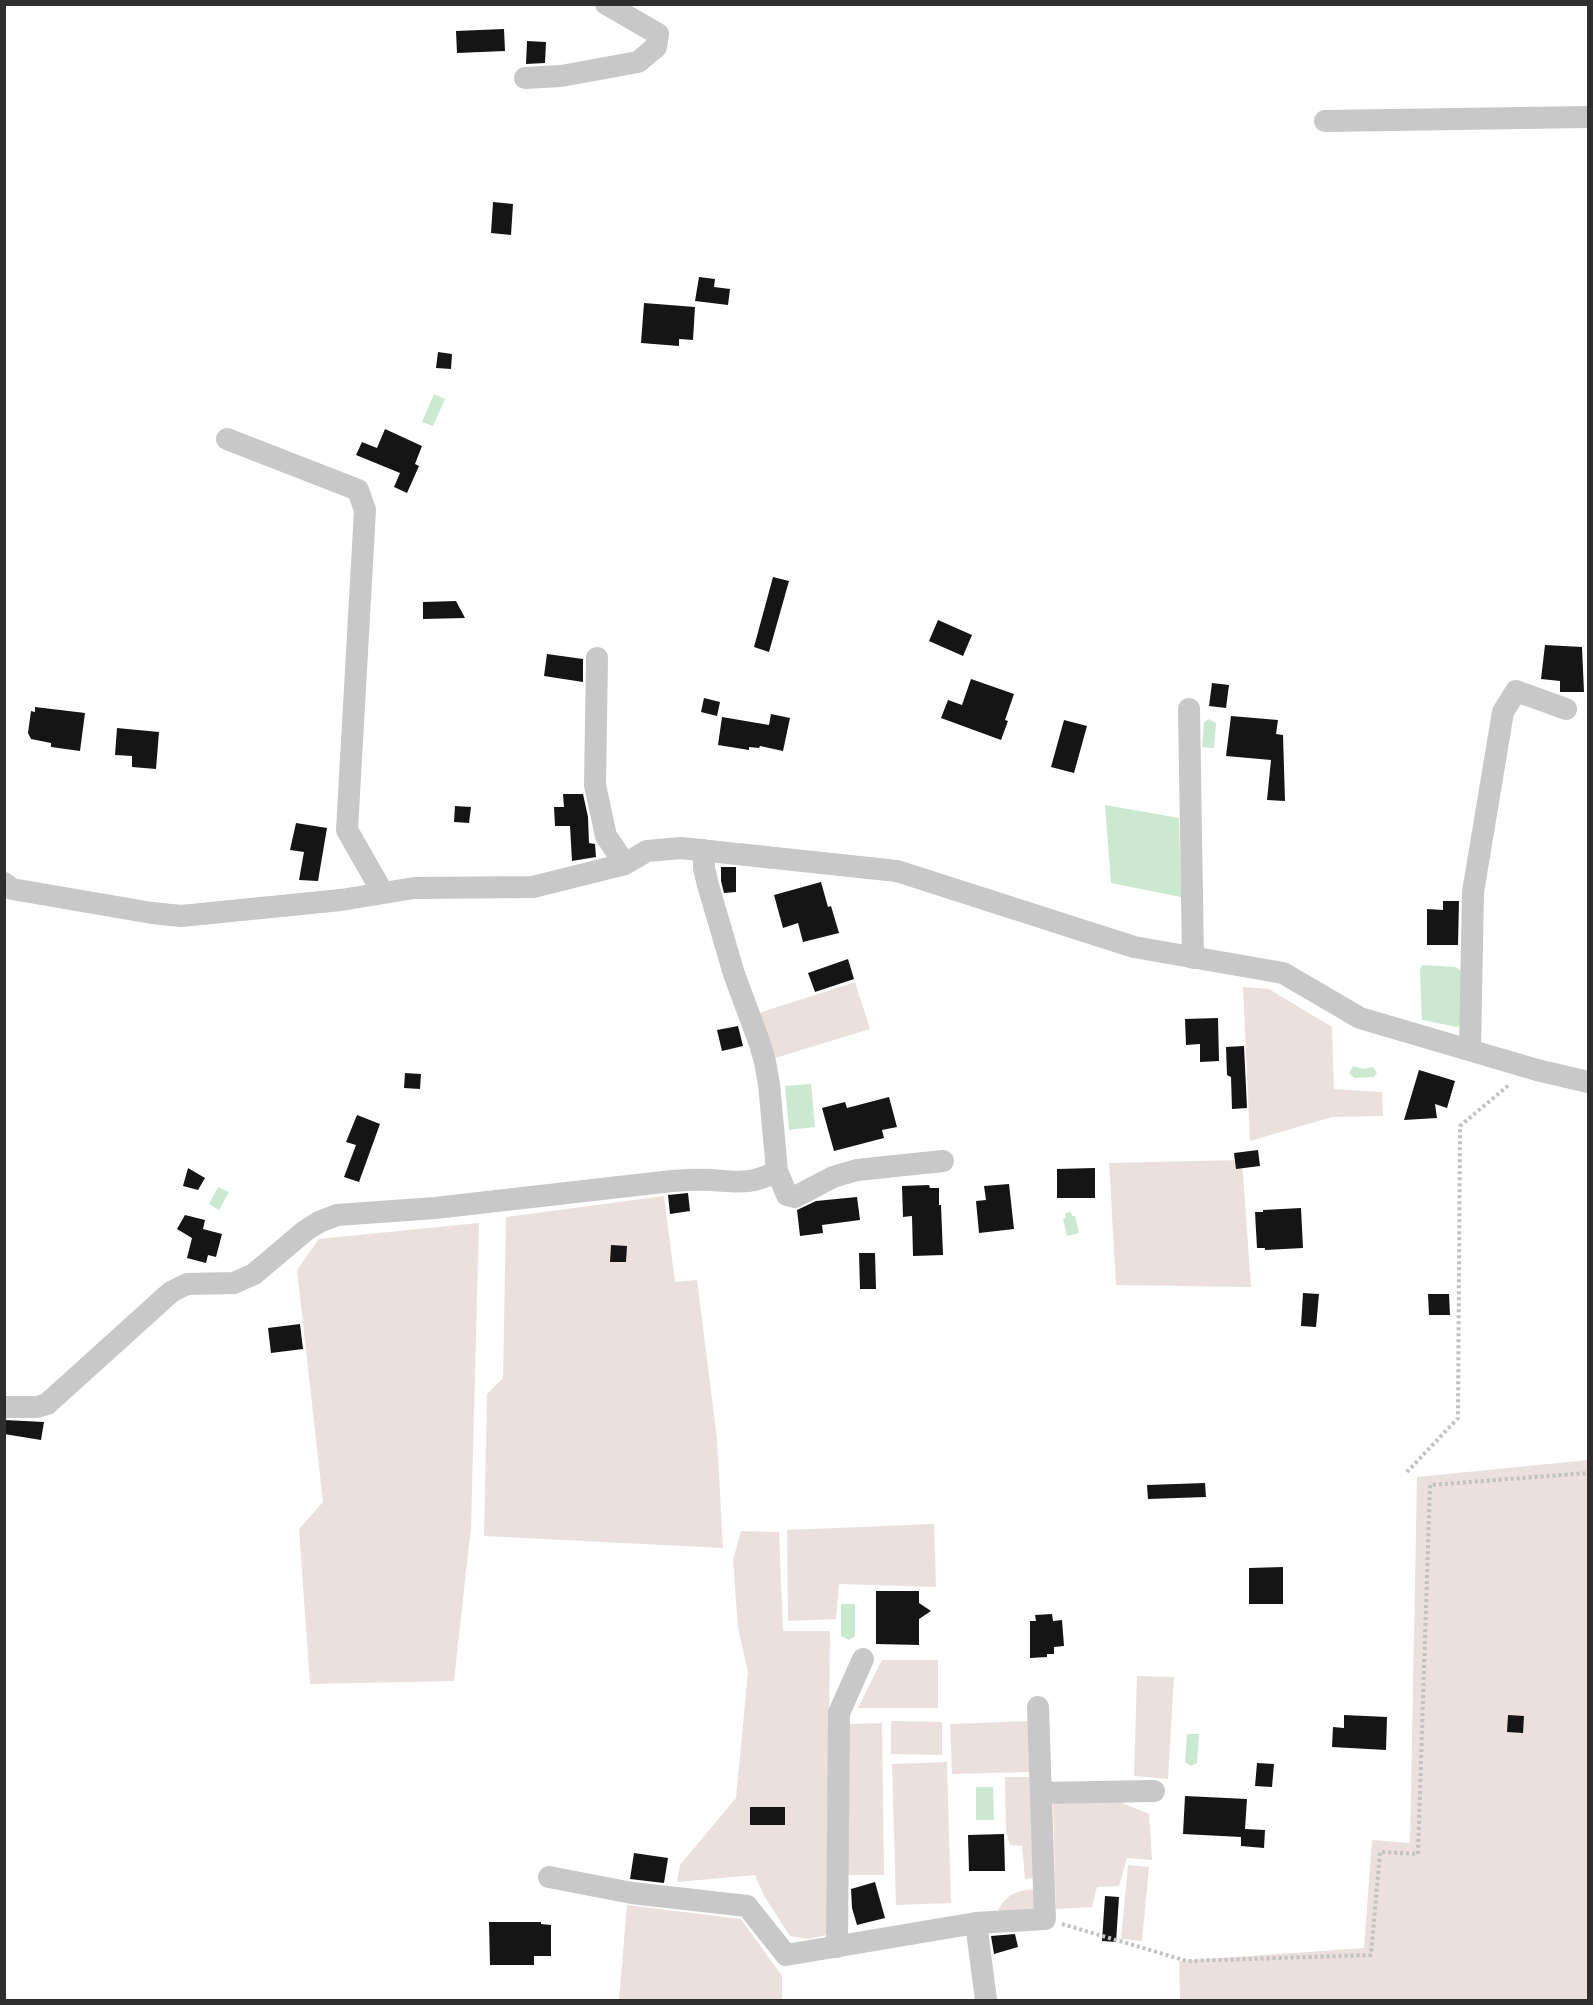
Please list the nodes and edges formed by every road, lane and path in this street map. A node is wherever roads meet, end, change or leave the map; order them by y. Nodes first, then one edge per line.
1 (606, 4) edge
2 (525, 78) dead end
3 (1588, 117) edge
4 (1325, 121) dead end
5 (227, 439) dead end
6 (597, 658) dead end
7 (1190, 709) dead end
8 (1566, 709) dead end
9 (704, 850) junction
10 (625, 864) junction
11 (4, 883) edge
12 (383, 893) junction
13 (1193, 958) junction
14 (1470, 1050) junction
15 (1529, 1067) junction
16 (1588, 1082) edge
17 (943, 1161) dead end
18 (777, 1171) junction
19 (4, 1407) edge
20 (1407, 1472) dead end
21 (1588, 1473) edge
22 (863, 1659) dead end
23 (1038, 1707) dead end
24 (1154, 1791) dead end
25 (1041, 1793) junction
26 (549, 1877) dead end
27 (1046, 1919) junction
28 (976, 1923) junction
29 (837, 1947) junction
30 (986, 2001) edge

1 - 2 street
3 - 4 street
5 - 12 street
6 - 10 street
7 - 13 street
8 - 14 street
9 - 10 street
9 - 13 street
9 - 18 street
10 - 12 street
11 - 12 street
13 - 14 street
14 - 15 street
15 - 16 street
15 - 20 path
17 - 18 street
18 - 19 street
21 - 27 path
22 - 29 street
23 - 25 street
24 - 25 street
25 - 27 street
26 - 29 street
27 - 28 street
28 - 29 street
28 - 30 street

